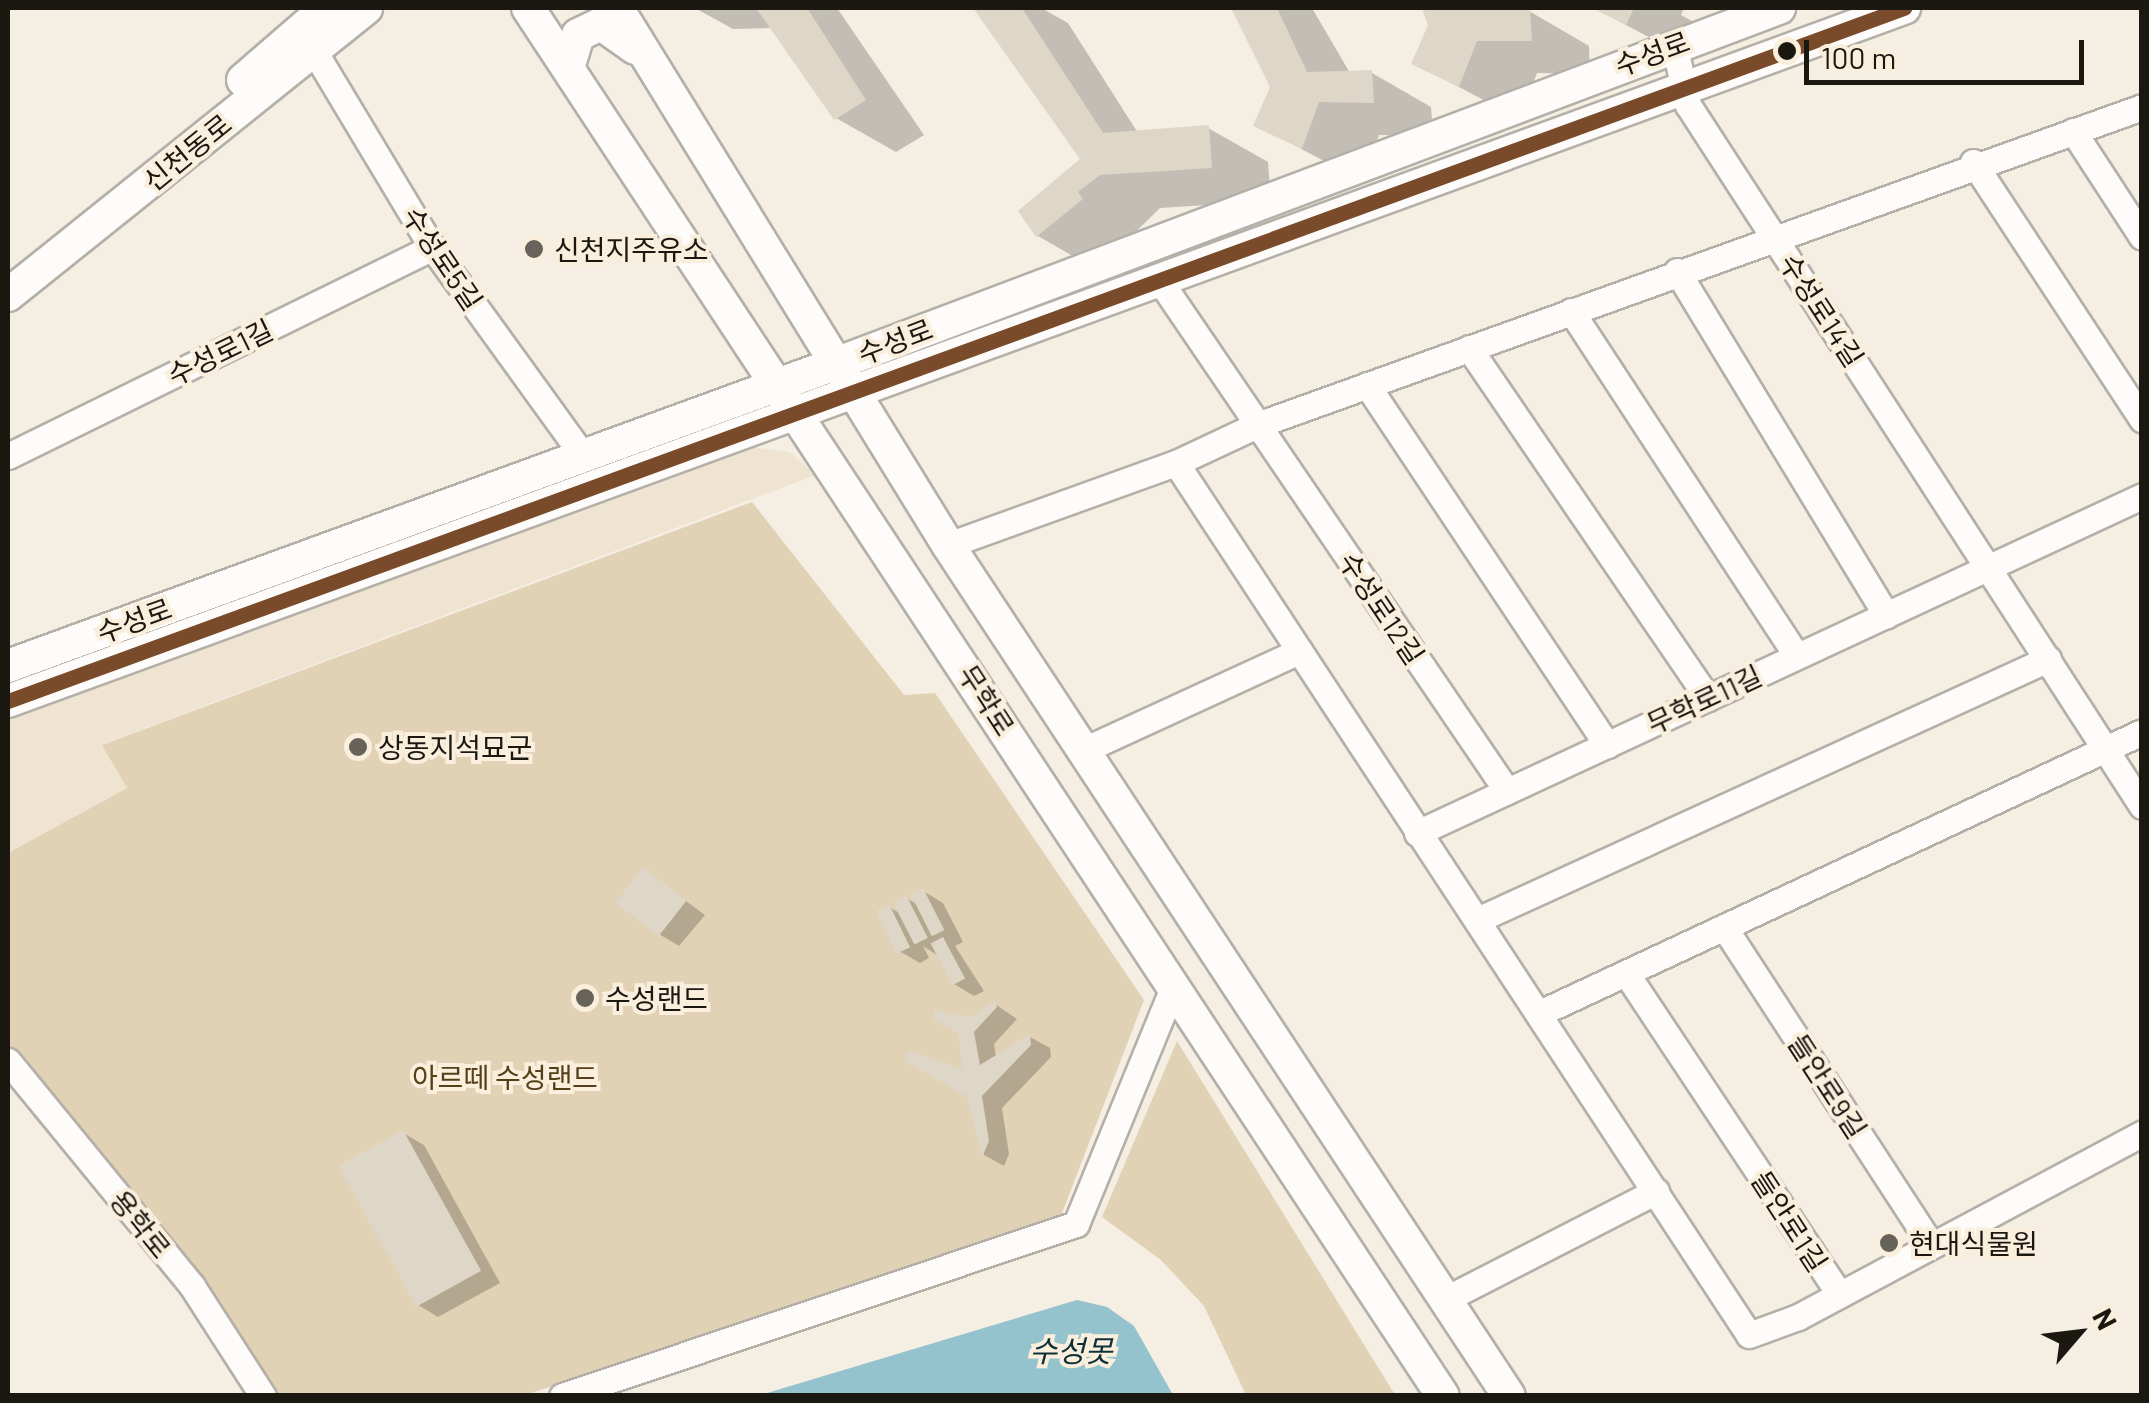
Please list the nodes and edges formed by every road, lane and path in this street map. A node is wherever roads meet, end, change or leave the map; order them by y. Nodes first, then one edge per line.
1 (326, 8) edge
2 (366, 8) edge
3 (528, 8) edge
4 (616, 8) edge
5 (1779, 8) edge
6 (1904, 8) edge
7 (1674, 45) junction
8 (314, 51) junction
9 (649, 62) junction
10 (568, 65) junction
11 (1684, 86) junction
12 (2142, 107) edge
13 (2073, 130) junction
14 (1973, 162) junction
15 (1775, 237) junction
16 (2142, 237) edge
17 (432, 247) junction
18 (8, 269) edge
19 (1677, 272) junction
20 (1160, 281) junction
21 (8, 295) edge
22 (1571, 311) junction
23 (1470, 348) junction
24 (846, 377) junction
25 (1367, 385) junction
26 (790, 397) junction
27 (2142, 419) edge
28 (1257, 425) junction
29 (8, 456) edge
30 (584, 457) junction
31 (1176, 463) junction
32 (2142, 496) edge
33 (948, 545) junction
34 (1990, 566) junction
35 (1886, 614) junction
36 (1298, 651) junction
37 (1797, 656) junction
38 (2048, 659) junction
39 (8, 666) edge
40 (1708, 698) junction
41 (8, 700) edge
42 (2142, 732) edge
43 (1607, 744) junction
44 (2106, 749) junction
45 (1084, 750) junction
46 (1506, 791) junction
47 (2142, 806) edge
48 (1417, 833) junction
49 (1476, 920) junction
50 (1724, 927) junction
51 (1626, 972) junction
52 (1174, 985) junction
53 (1540, 1013) junction
54 (8, 1061) edge
55 (2142, 1133) edge
56 (1656, 1191) junction
57 (1931, 1245) junction
58 (1838, 1294) junction
59 (1448, 1298) junction
60 (263, 1396) edge
61 (562, 1396) edge
62 (1442, 1396) edge
63 (1509, 1396) edge

1 - 18 main road, 신천동로
2 - 8 main road, 신천동로
3 - 10 main road, 무학로
4 - 9 main road, 무학로
5 - 7 main road, 수성로
6 - 11 main road, 수성로
7 - 11 street, 수성로14길
7 - 24 main road, 수성로
8 - 17 street, 수성로5길
8 - 21 main road, 신천동로
9 - 10 main road
9 - 24 main road, 무학로
10 - 26 main road, 무학로
11 - 15 street, 수성로14길
11 - 20 main road, 수성로
12 - 13 street
13 - 14 street
13 - 16 street
14 - 15 street
14 - 27 street
15 - 19 street
15 - 34 street, 수성로14길
17 - 29 street, 수성로1길
17 - 30 street, 수성로5길
19 - 22 street
19 - 35 street
20 - 24 main road, 수성로
20 - 28 street, 수성로12길
22 - 23 street
22 - 37 street
23 - 25 street
23 - 40 street
24 - 26 main road, 수성로
24 - 33 main road, 무학로
25 - 28 street
25 - 43 street
26 - 30 main road, 수성로
26 - 41 main road, 수성로
26 - 52 main road, 무학로
28 - 31 street
28 - 46 street, 수성로12길
30 - 39 main road, 수성로
31 - 33 street
31 - 36 street
32 - 34 street
33 - 45 main road, 무학로
34 - 35 street, 무학로11길
34 - 38 street, 수성로14길
35 - 37 street, 무학로11길
36 - 45 street
36 - 48 street
37 - 40 street, 무학로11길
38 - 44 street, 수성로14길
38 - 49 street
40 - 43 street, 무학로11길
42 - 44 street
43 - 46 street, 무학로11길
44 - 47 street, 수성로14길
44 - 50 street
45 - 59 main road, 무학로
46 - 48 street, 무학로11길
48 - 49 street
49 - 53 street
50 - 51 street
50 - 57 street, 들안로9길
51 - 53 street
51 - 58 street, 들안로1길
52 - 61 street
52 - 62 main road, 무학로
53 - 56 street
54 - 60 street, 용학로
55 - 57 street
56 - 58 street, 들안로1길
56 - 59 street
57 - 58 street
59 - 63 main road, 무학로

